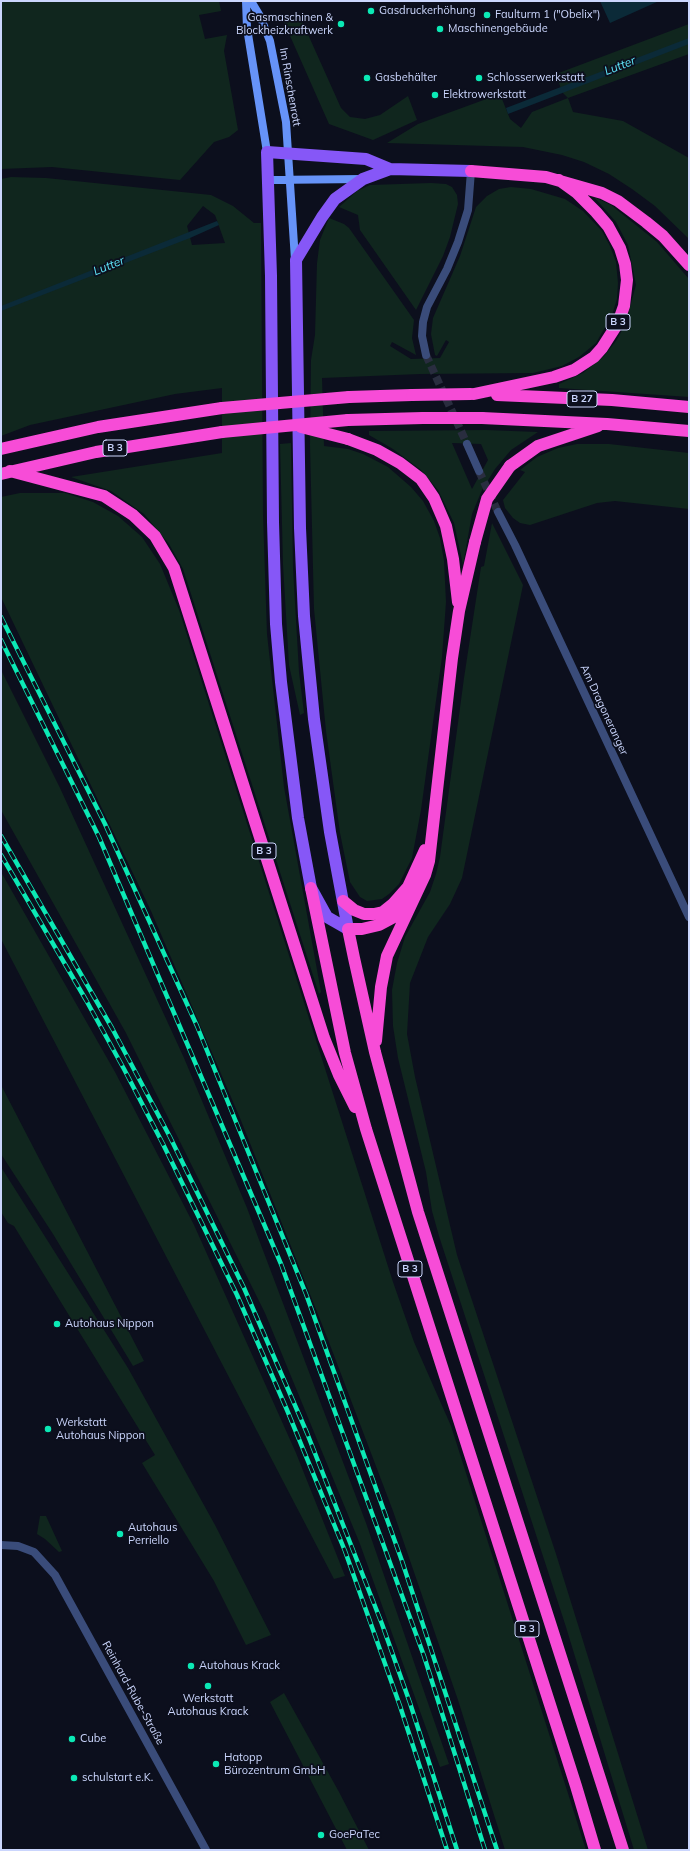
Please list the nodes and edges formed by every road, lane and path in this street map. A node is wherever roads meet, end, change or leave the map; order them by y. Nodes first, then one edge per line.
1 (246, 1) edge
2 (251, 1) edge
3 (267, 152) junction
4 (289, 153) junction
5 (390, 169) junction
6 (471, 171) junction
7 (363, 178) junction
8 (268, 180) junction
9 (559, 180) junction
10 (292, 181) junction
11 (296, 260) junction
12 (689, 265) edge
13 (426, 355) tunnel mouth
14 (473, 394) junction
15 (689, 407) edge
16 (290, 424) junction
17 (607, 424) junction
18 (689, 431) edge
19 (467, 444) tunnel mouth
20 (1, 449) edge
21 (479, 471) tunnel mouth
22 (5, 472) edge
23 (498, 512) tunnel mouth
24 (459, 611) junction
25 (431, 834) junction
26 (310, 888) junction
27 (413, 898) junction
28 (343, 901) junction
29 (689, 917) edge
30 (348, 929) junction
31 (375, 1052) junction
32 (366, 1130) junction
33 (1, 1544) edge
34 (206, 1850) edge
35 (595, 1850) edge
36 (623, 1850) edge

1 - 3 main road
2 - 4 main road, Im Rinschenrott
3 - 4 main road, B 3
3 - 8 main road, B 3
4 - 5 main road, B 3
4 - 10 main road, Im Rinschenrott
5 - 6 main road, B 3
5 - 7 main road, B 3
6 - 9 highway, B 3
6 - 13 street
7 - 10 main road, B 3
7 - 11 main road, B 3
8 - 10 main road, B 3
8 - 26 main road, B 3
9 - 12 highway, B 3
9 - 14 highway, B 3
10 - 11 main road, B 3
11 - 28 main road, B 3
14 - 15 highway, B 27
14 - 20 highway, B 3, bridge
16 - 17 highway, bridge
16 - 22 highway, B 3, bridge
16 - 24 highway, bridge
17 - 18 highway
17 - 24 highway, bridge
19 - 21 street
22 - 32 highway, B 3
23 - 29 street, Am Dragoneranger
24 - 25 highway
25 - 27 highway
25 - 28 highway
26 - 30 main road
26 - 32 highway, B 3
27 - 30 highway
27 - 31 highway
28 - 30 main road, B 3
30 - 31 highway, B 3
31 - 36 highway, B 3
32 - 35 highway, B 3
33 - 34 street, Reinhard-Rube-Straße

